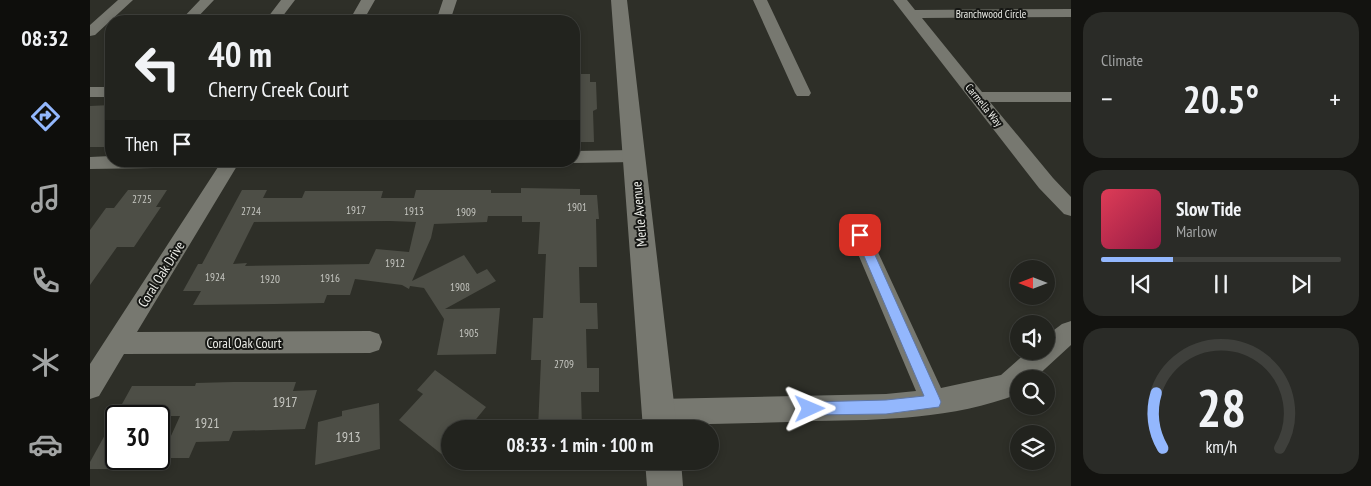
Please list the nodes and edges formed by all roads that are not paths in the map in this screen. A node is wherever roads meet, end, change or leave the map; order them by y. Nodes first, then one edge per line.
1 (126, 0) edge
2 (207, 0) edge
3 (288, 0) edge
4 (368, 0) edge
5 (450, 0) edge
6 (619, 0) edge
7 (760, 0) edge
8 (900, 0) edge
9 (1071, 13) edge
10 (912, 14) junction
11 (109, 15) edge
12 (193, 15) edge
13 (277, 15) edge
14 (359, 15) edge
15 (445, 15) edge
16 (105, 19) edge
17 (90, 32) edge
18 (90, 92) edge
19 (105, 92) edge
20 (803, 93) dead end
21 (1071, 96) edge
22 (978, 97) junction
23 (634, 156) junction
24 (580, 157) edge
25 (90, 163) edge
26 (105, 163) edge
27 (227, 167) edge
28 (1071, 209) edge
29 (860, 235) dead end
30 (1071, 331) edge
31 (370, 342) dead end
32 (117, 343) junction
33 (1055, 344) edge
34 (1036, 360) edge
35 (90, 387) edge
36 (934, 402) junction
37 (659, 420) edge
38 (664, 470) edge
39 (665, 486) edge

1 - 11 street
2 - 12 street
3 - 13 street
4 - 14 street
5 - 15 street
6 - 23 street, Merle Avenue
7 - 20 street
8 - 10 street, Carmella Way
9 - 10 street, Branchwood Circle
10 - 22 street, Carmella Way
16 - 17 street
18 - 19 street
21 - 22 street
22 - 28 street, Carmella Way
23 - 24 street
23 - 37 street, Merle Avenue
25 - 26 street
27 - 32 street, Coral Oak Drive
29 - 36 street
30 - 33 street
31 - 32 street, Coral Oak Court
32 - 35 street, Coral Oak Drive
34 - 36 street
36 - 37 street
38 - 39 street

